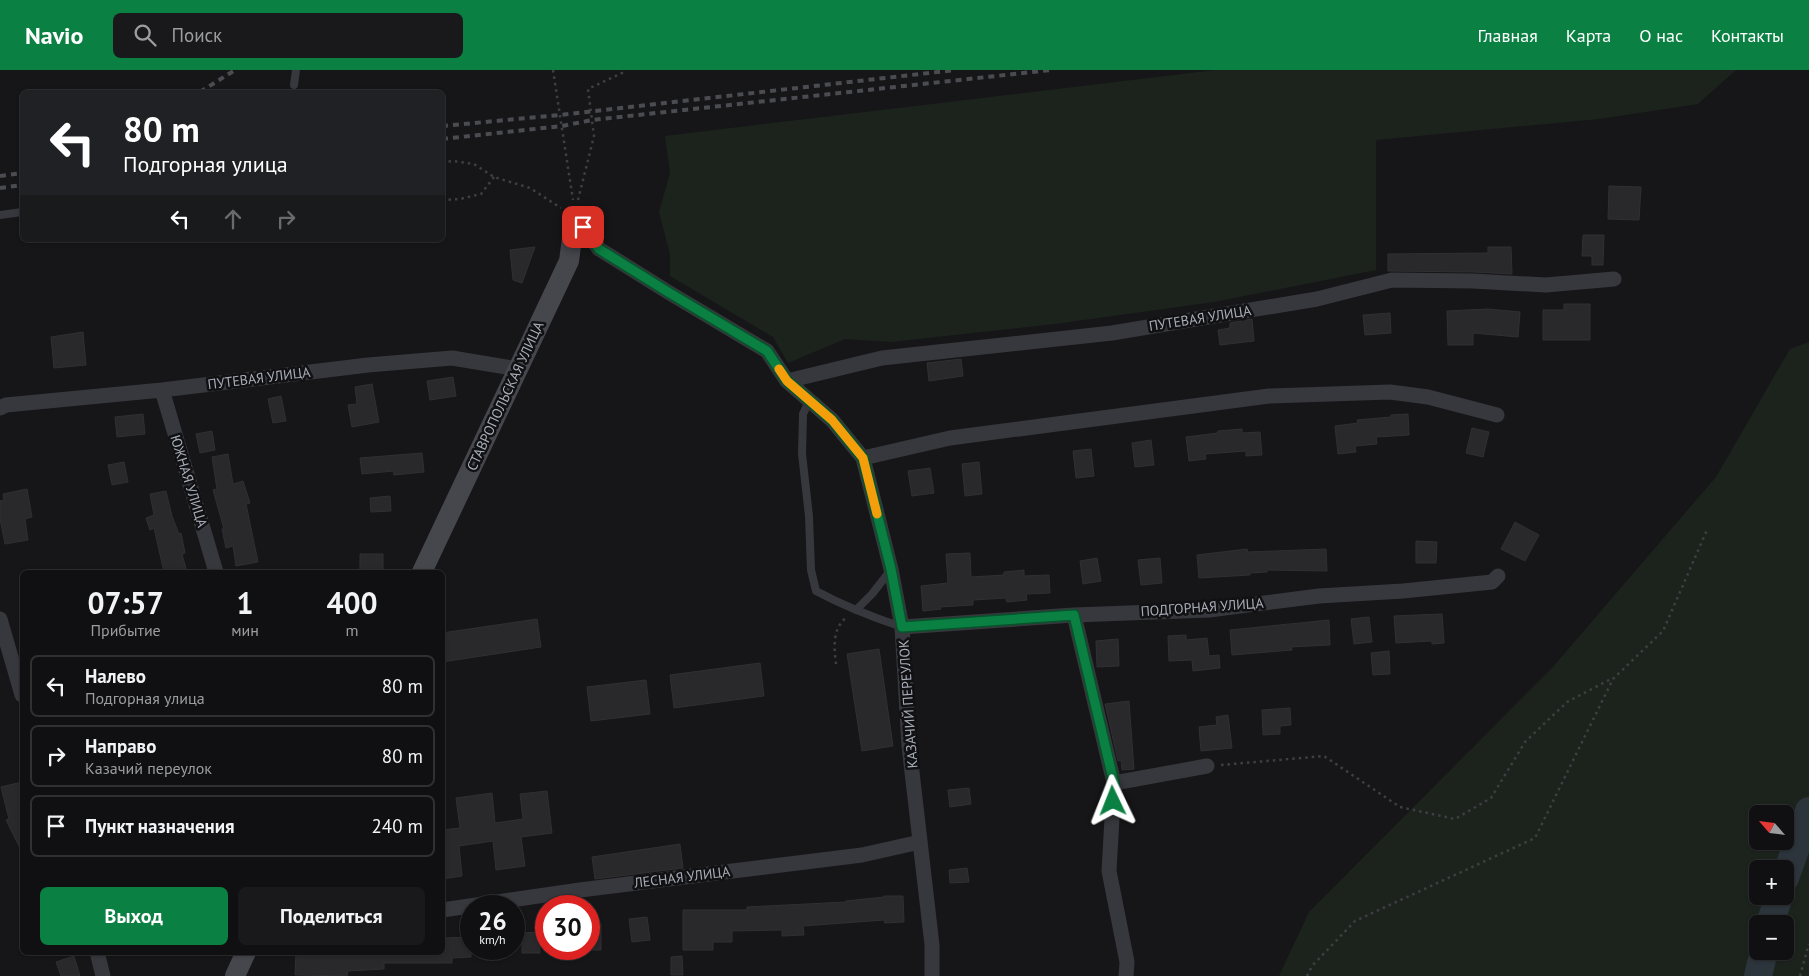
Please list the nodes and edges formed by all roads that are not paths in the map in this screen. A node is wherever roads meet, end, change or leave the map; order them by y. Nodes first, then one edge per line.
1 (296, 70) edge
2 (294, 84) dead end
3 (20, 212) edge
4 (0, 215) edge
5 (575, 216) joint
6 (1614, 279) dead end
7 (518, 369) junction
8 (787, 381) junction
9 (162, 390) junction
10 (809, 401) junction
11 (0, 408) edge
12 (1498, 415) dead end
13 (863, 458) junction
14 (891, 569) junction
15 (215, 570) edge
16 (423, 570) edge
17 (1498, 576) dead end
18 (856, 610) junction
19 (1074, 615) junction
20 (0, 619) edge
21 (902, 627) junction
22 (20, 688) edge
23 (1207, 766) road end
24 (1114, 783) junction
25 (920, 842) junction
26 (445, 910) edge
27 (98, 955) edge
28 (244, 955) edge
29 (104, 976) edge
30 (234, 976) edge
31 (932, 976) edge
32 (1126, 976) edge

1 - 2 lane
3 - 4 lane
5 - 7 street, СТАВРОПОЛЬСКАЯ УЛИЦА
5 - 8 street, КАЗАЧИЙ ПЕРЕУЛОК
6 - 8 street, ПУТЕВАЯ УЛИЦА
7 - 9 street, ПУТЕВАЯ УЛИЦА
7 - 16 street, СТАВРОПОЛЬСКАЯ УЛИЦА
8 - 10 street, КАЗАЧИЙ ПЕРЕУЛОК
9 - 11 street, ПУТЕВАЯ УЛИЦА
9 - 15 street, ЮЖНАЯ УЛИЦА
10 - 13 street, КАЗАЧИЙ ПЕРЕУЛОК
10 - 18 lane
12 - 13 street
13 - 14 street, КАЗАЧИЙ ПЕРЕУЛОК
14 - 18 lane
14 - 21 street, КАЗАЧИЙ ПЕРЕУЛОК
17 - 19 street, ПОДГОРНАЯ УЛИЦА
18 - 21 lane
19 - 21 street, ПОДГОРНАЯ УЛИЦА
19 - 24 street
20 - 22 street
21 - 25 street, КАЗАЧИЙ ПЕРЕУЛОК
23 - 24 street
24 - 32 street
25 - 26 street, ЛЕСНАЯ УЛИЦА
25 - 31 street, КАЗАЧИЙ ПЕРЕУЛОК
27 - 29 street
28 - 30 street

